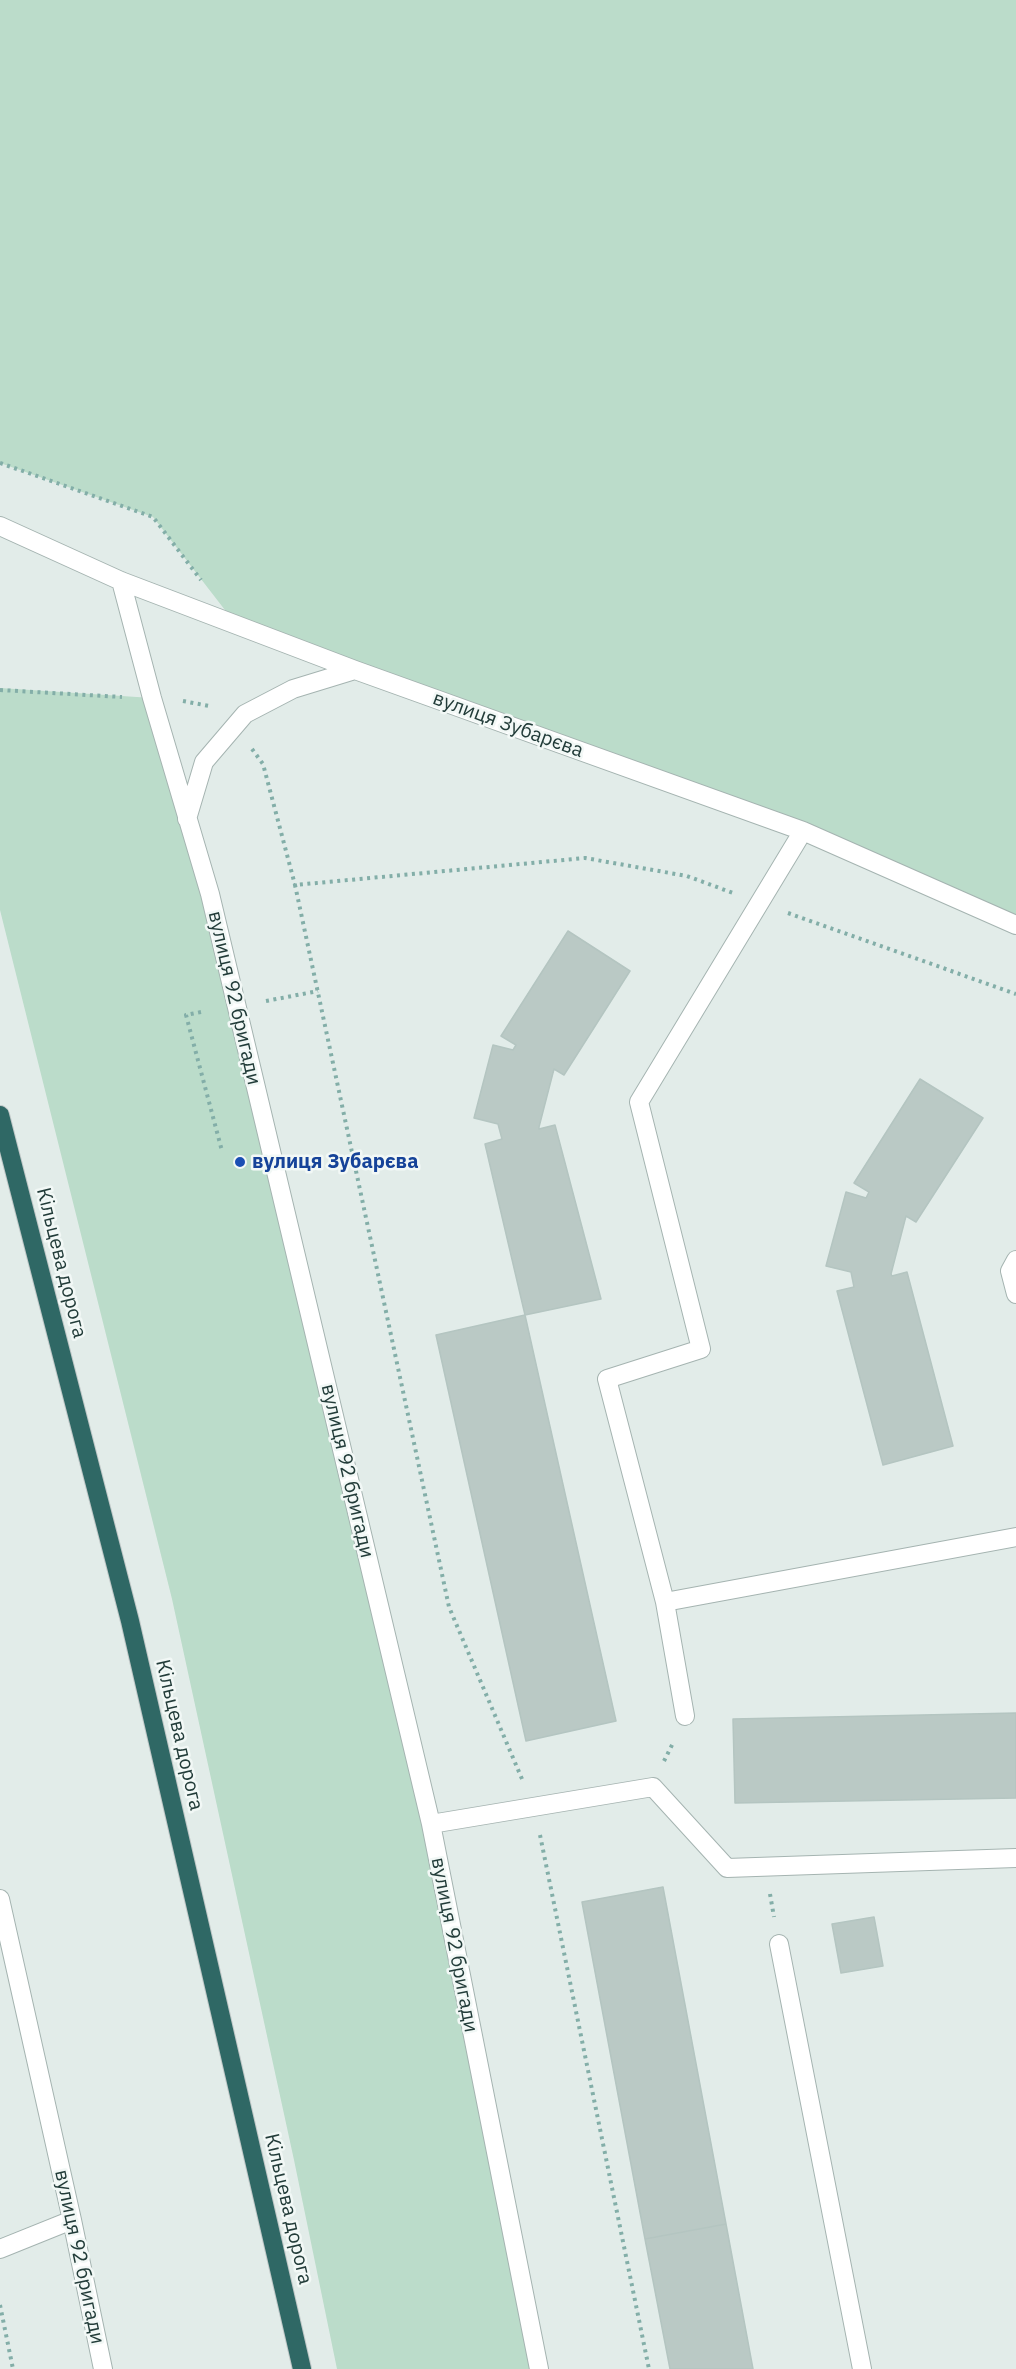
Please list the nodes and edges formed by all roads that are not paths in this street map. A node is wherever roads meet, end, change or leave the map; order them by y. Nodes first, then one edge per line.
1 (4, 531) edge
2 (121, 581) junction
3 (355, 670) junction
4 (187, 819) junction
5 (803, 831) junction
6 (1016, 925) edge
7 (0, 1115) edge
8 (1016, 1260) edge
9 (1016, 1294) edge
10 (1016, 1537) edge
11 (665, 1602) junction
12 (685, 1716) road end
13 (430, 1824) junction
14 (1016, 1858) edge
15 (0, 1899) edge
16 (779, 1944) road end
17 (72, 2220) junction
18 (0, 2249) edge
19 (103, 2369) edge
20 (302, 2369) edge
21 (538, 2369) edge
22 (862, 2369) edge

1 - 2 street, вулиця Зубарєва
2 - 3 street, вулиця Зубарєва
2 - 4 street, вулиця 92 бригади
3 - 4 street
3 - 5 street, вулиця Зубарєва
4 - 13 street, вулиця 92 бригади
5 - 6 street, вулиця Зубарєва
5 - 11 street
7 - 20 highway, Кільцева дорога
8 - 9 street
10 - 11 street
11 - 12 street
13 - 14 street
13 - 21 street, вулиця 92 бригади
15 - 17 street, вулиця 92 бригади
16 - 22 street
17 - 18 street
17 - 19 street, вулиця 92 бригади

